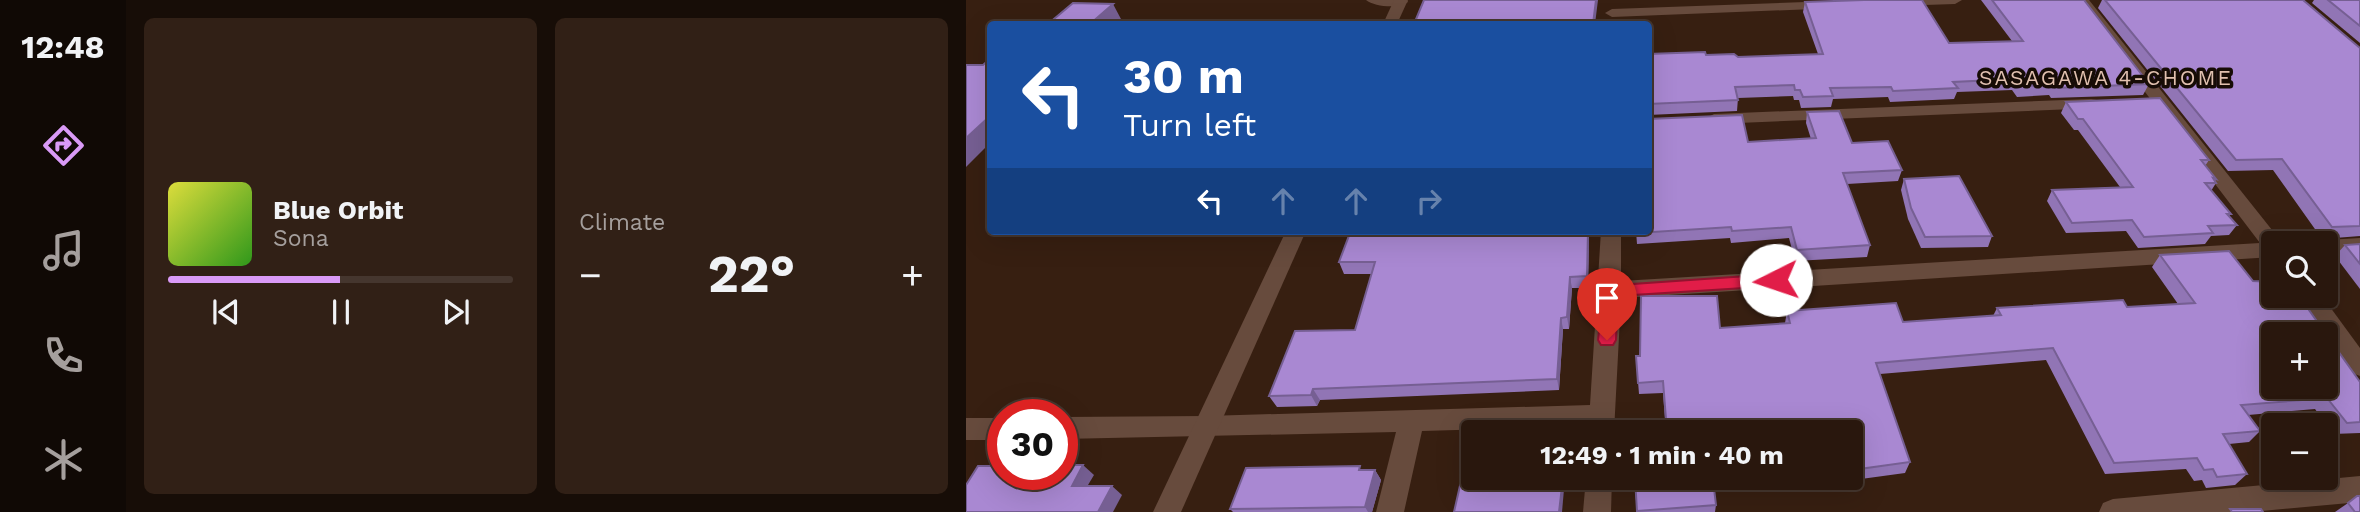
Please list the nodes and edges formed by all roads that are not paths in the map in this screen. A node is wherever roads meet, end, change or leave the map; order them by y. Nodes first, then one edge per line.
1 (1373, 0) edge
2 (1955, 0) edge
3 (2082, 0) edge
4 (1401, 1) edge
5 (1873, 3) edge
6 (1845, 4) edge
7 (1612, 12) edge
8 (1391, 21) edge
9 (2163, 101) junction
10 (2135, 102) edge
11 (2107, 103) edge
12 (1690, 120) edge
13 (2261, 231) edge
14 (1294, 235) edge
15 (1611, 235) edge
16 (2360, 245) edge
17 (2338, 246) edge
18 (2261, 248) edge
19 (1610, 290) junction
20 (2319, 308) edge
21 (2360, 366) edge
22 (1602, 420) edge
23 (1412, 421) junction
24 (1461, 422) edge
25 (1206, 427) junction
26 (1078, 428) edge
27 (966, 429) edge
28 (987, 429) edge
29 (2360, 489) edge
30 (1598, 490) edge
31 (1167, 512) edge
32 (1390, 512) edge
33 (1597, 512) edge
34 (2113, 512) edge

1 - 4 street
2 - 5 street
3 - 9 street
4 - 8 street
6 - 7 street
9 - 10 street
9 - 13 street
11 - 12 street
14 - 25 street
15 - 19 street
16 - 17 street
18 - 19 street
19 - 22 street
20 - 21 street
23 - 24 street
23 - 25 street
23 - 32 street
25 - 26 street
25 - 31 street
27 - 28 street
29 - 34 street
30 - 33 street

